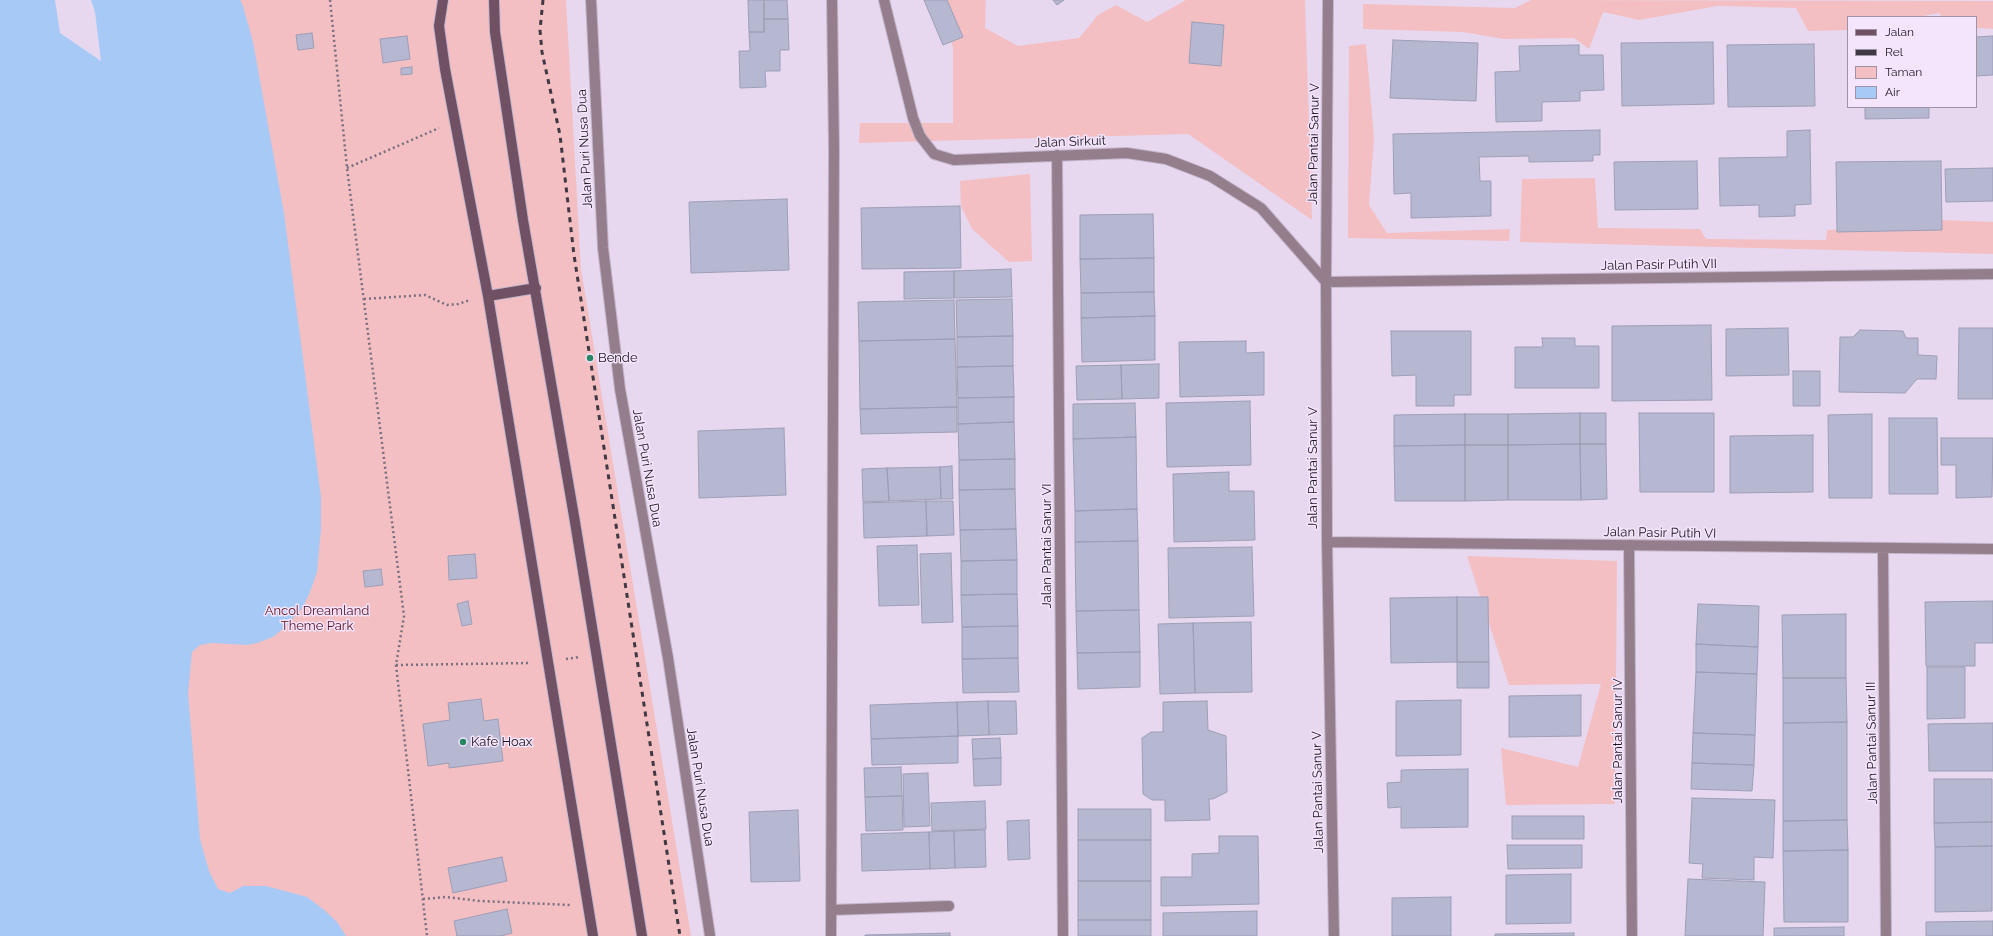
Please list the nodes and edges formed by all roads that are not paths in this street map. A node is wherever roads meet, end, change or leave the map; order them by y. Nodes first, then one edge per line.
1 (443, 0) edge
2 (494, 0) edge
3 (591, 0) edge
4 (832, 0) edge
5 (884, 0) edge
6 (1328, 0) edge
7 (1057, 155) junction
8 (1993, 274) edge
9 (1326, 282) junction
10 (536, 288) junction
11 (488, 296) junction
12 (1327, 542) junction
13 (1630, 545) junction
14 (1883, 549) junction
15 (1993, 549) edge
16 (949, 906) dead end
17 (831, 910) junction
18 (593, 936) edge
19 (642, 936) edge
20 (710, 936) edge
21 (831, 936) edge
22 (1063, 936) edge
23 (1334, 936) edge
24 (1632, 936) edge
25 (1886, 936) edge

1 - 11 street
2 - 10 street
3 - 20 street, Jalan Puri Nusa Dua
4 - 17 street
5 - 7 street, Jalan Sirkuit
6 - 9 street, Jalan Pantai Sanur V
7 - 9 street, Jalan Sirkuit
7 - 22 street, Jalan Pantai Sanur VI
8 - 9 street, Jalan Pasir Putih VII
9 - 12 street, Jalan Pantai Sanur V
10 - 11 street
10 - 19 street
11 - 18 street
12 - 13 street, Jalan Pasir Putih VI
12 - 23 street, Jalan Pantai Sanur V
13 - 14 street, Jalan Pasir Putih VI
13 - 24 street, Jalan Pantai Sanur IV
14 - 15 street, Jalan Pasir Putih VI
14 - 25 street, Jalan Pantai Sanur III
16 - 17 street
17 - 21 street

